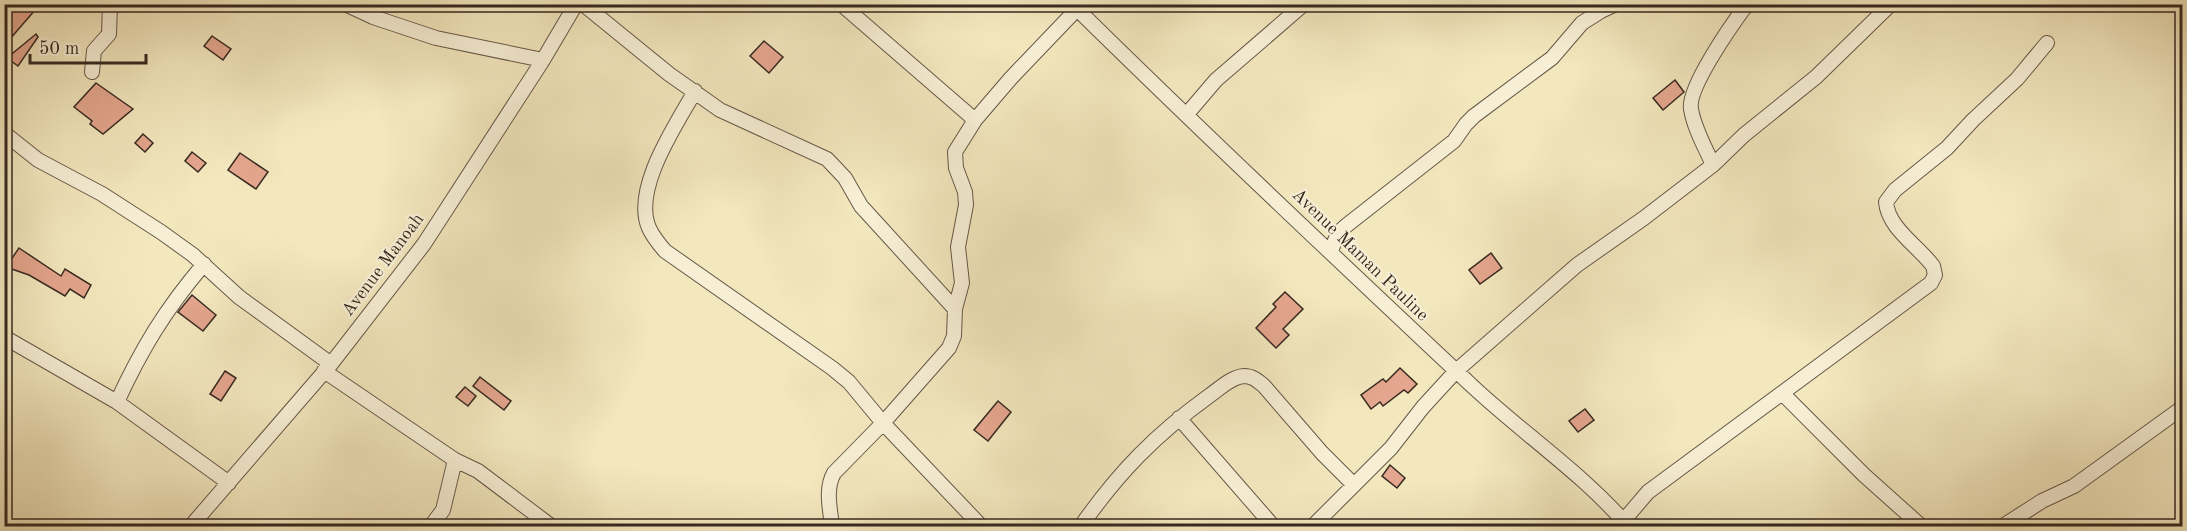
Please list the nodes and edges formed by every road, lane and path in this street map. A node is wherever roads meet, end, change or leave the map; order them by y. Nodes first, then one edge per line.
1 (110, 4) edge
2 (345, 4) edge
3 (576, 4) edge
4 (583, 4) edge
5 (842, 4) edge
6 (1304, 4) edge
7 (1616, 4) edge
8 (1747, 4) edge
9 (1891, 4) edge
10 (1076, 6) edge
11 (2047, 43) dead end
12 (543, 60) junction
13 (92, 72) dead end
14 (695, 92) junction
15 (1187, 114) junction
16 (975, 120) junction
17 (4, 133) edge
18 (1713, 165) junction
19 (1331, 251) junction
20 (204, 264) junction
21 (955, 309) junction
22 (4, 337) edge
23 (327, 368) junction
24 (1456, 371) junction
25 (1782, 393) junction
26 (117, 402) junction
27 (2182, 408) edge
28 (1179, 418) junction
29 (883, 423) junction
30 (455, 460) junction
31 (229, 483) junction
32 (1354, 485) junction
33 (1624, 525) edge
34 (191, 526) edge
35 (431, 526) edge
36 (551, 526) edge
37 (832, 526) edge
38 (981, 526) edge
39 (1081, 526) edge
40 (1273, 526) edge
41 (1313, 526) edge
42 (1921, 526) edge
43 (2003, 526) edge

1 - 13 street
2 - 12 street
3 - 12 street, Avenue Manoah
4 - 14 street
5 - 16 street
6 - 15 street
7 - 19 street
8 - 18 street
9 - 18 street
10 - 15 street, Avenue Maman Pauline
10 - 16 street
11 - 25 street
12 - 23 street, Avenue Manoah
14 - 21 street
14 - 29 street
15 - 19 street, Avenue Maman Pauline
16 - 21 street
17 - 20 street
18 - 24 street
19 - 24 street, Avenue Maman Pauline
20 - 23 street
20 - 26 street
21 - 29 street
22 - 26 street
23 - 30 street
23 - 31 street, Avenue Manoah
24 - 32 street
24 - 33 street, Avenue Maman Pauline
25 - 33 street
25 - 42 street
26 - 31 street
27 - 43 street
28 - 32 street
28 - 39 street
28 - 40 street
29 - 37 street
29 - 38 street
30 - 35 street
30 - 36 street
31 - 34 street, Avenue Manoah
32 - 41 street

